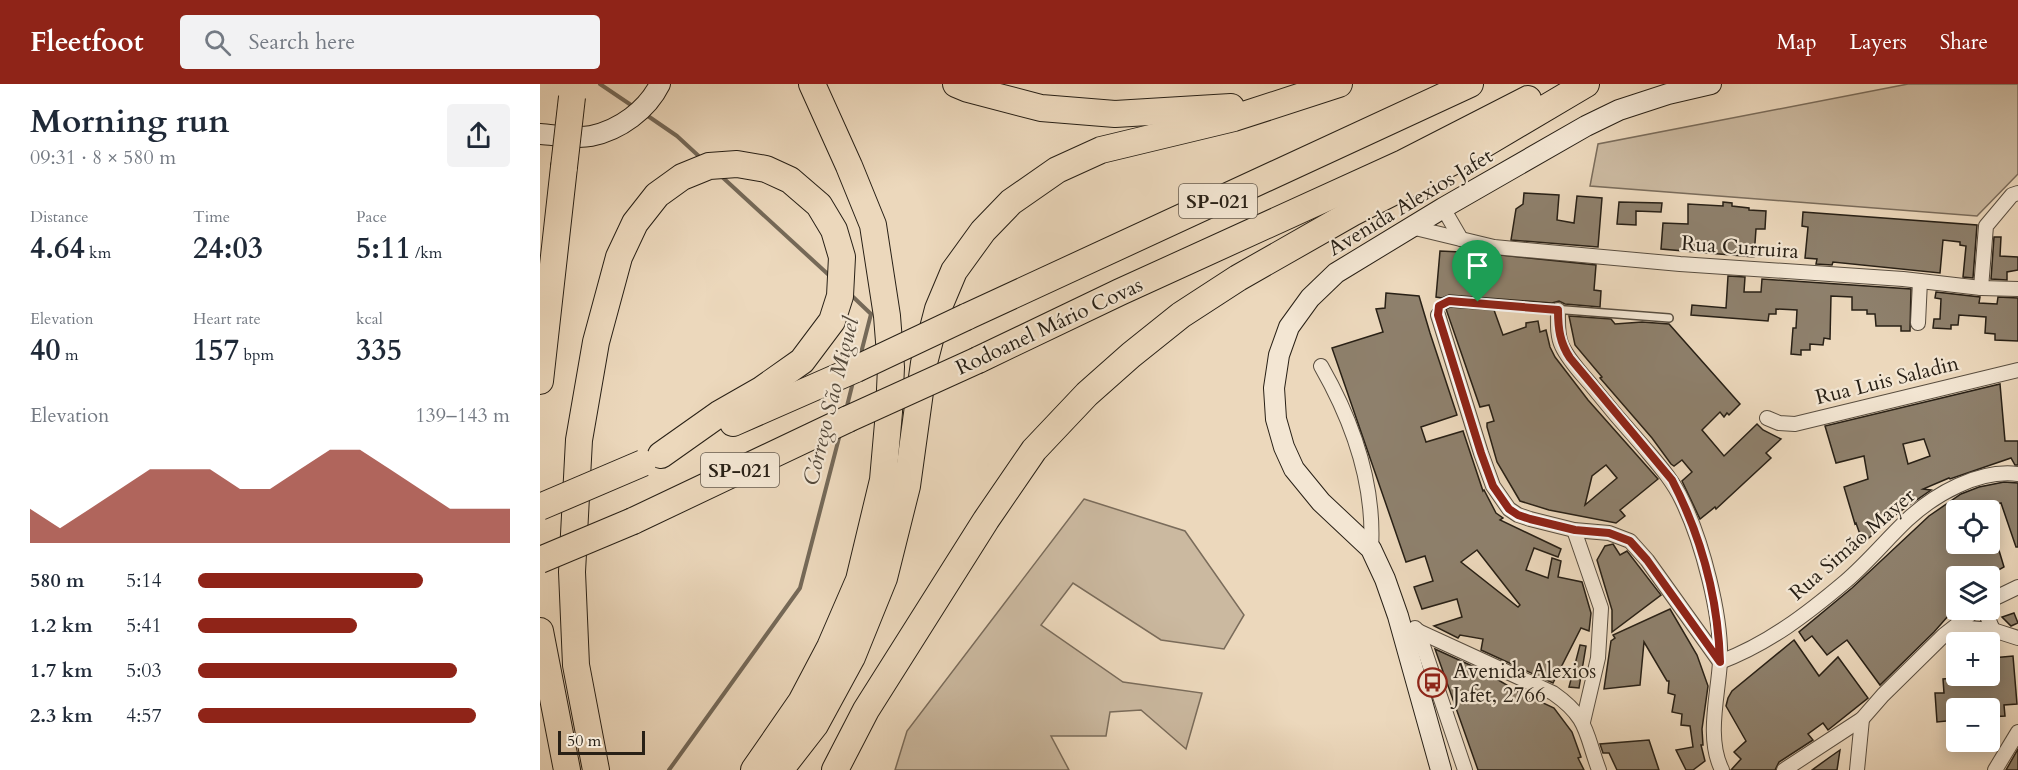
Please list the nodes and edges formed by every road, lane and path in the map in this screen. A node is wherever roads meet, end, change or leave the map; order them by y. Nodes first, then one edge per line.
1 (660, 84) edge
2 (812, 84) edge
3 (956, 84) edge
4 (1339, 84) edge
5 (1470, 84) edge
6 (1553, 84) edge
7 (1586, 84) edge
8 (1711, 84) edge
9 (572, 91) edge
10 (1280, 104) junction
11 (540, 134) edge
12 (2018, 193) edge
13 (1443, 208) junction
14 (1411, 227) junction
15 (1461, 238) junction
16 (1920, 281) junction
17 (1981, 288) junction
18 (2018, 290) edge
19 (1558, 310) junction
20 (1438, 315) joint
21 (1669, 318) dead end
22 (1918, 323) dead end
23 (1321, 366) dead end
24 (2018, 370) edge
25 (540, 381) edge
26 (1767, 418) dead end
27 (652, 459) junction
28 (2018, 474) edge
29 (540, 507) edge
30 (1575, 530) junction
31 (1371, 549) junction
32 (540, 561) edge
33 (2018, 587) edge
34 (2000, 596) edge
35 (1398, 616) junction
36 (1964, 620) edge
37 (1989, 620) edge
38 (1955, 627) junction
39 (1993, 630) junction
40 (540, 631) edge
41 (1418, 631) junction
42 (2018, 638) edge
43 (1720, 662) junction
44 (1862, 719) junction
45 (1583, 722) junction
46 (2018, 732) edge
47 (567, 770) edge
48 (596, 770) edge
49 (754, 770) edge
50 (780, 770) edge
51 (835, 770) edge
52 (1441, 770) edge
53 (1465, 770) edge
54 (1599, 770) edge
55 (1722, 770) edge
56 (1784, 770) edge
57 (1857, 770) edge
58 (1995, 770) edge

1 - 11 main road
2 - 49 highway
3 - 10 highway
4 - 10 highway
5 - 27 highway, Rodoanel Mário Covas / SP-021, bridge
6 - 32 highway, Rodoanel Mário Covas / SP-021, bridge
7 - 51 highway
8 - 13 main road, Avenida Alexios Jafet
9 - 25 highway, bridge
10 - 50 highway
12 - 17 street
13 - 14 main road, Avenida Alexios Jafet
13 - 15 street
14 - 15 street, Rua Curruira
14 - 31 main road, Avenida Alexios Jafet
15 - 16 street, Rua Curruira
16 - 17 street, Rua Curruira
16 - 22 street
17 - 18 street, Rua Curruira
19 - 20 lane
19 - 21 lane
19 - 43 street
20 - 30 street
23 - 31 street, Avenida Alexios Jafet
24 - 26 street, Rua Luis Saladin
27 - 29 highway, Rodoanel Mário Covas / SP-021, bridge
27 - 48 highway
28 - 43 street, Rua Simão Mayer
30 - 43 street
30 - 45 street
31 - 35 main road, Avenida Alexios Jafet
33 - 34 street
35 - 41 street
35 - 52 main road, Avenida Alexios Jafet
36 - 38 street
37 - 39 street
38 - 39 street
38 - 44 street
39 - 42 street
40 - 47 highway
41 - 45 street
41 - 53 street
43 - 55 street
44 - 56 street
44 - 57 street
45 - 54 street
46 - 58 street

